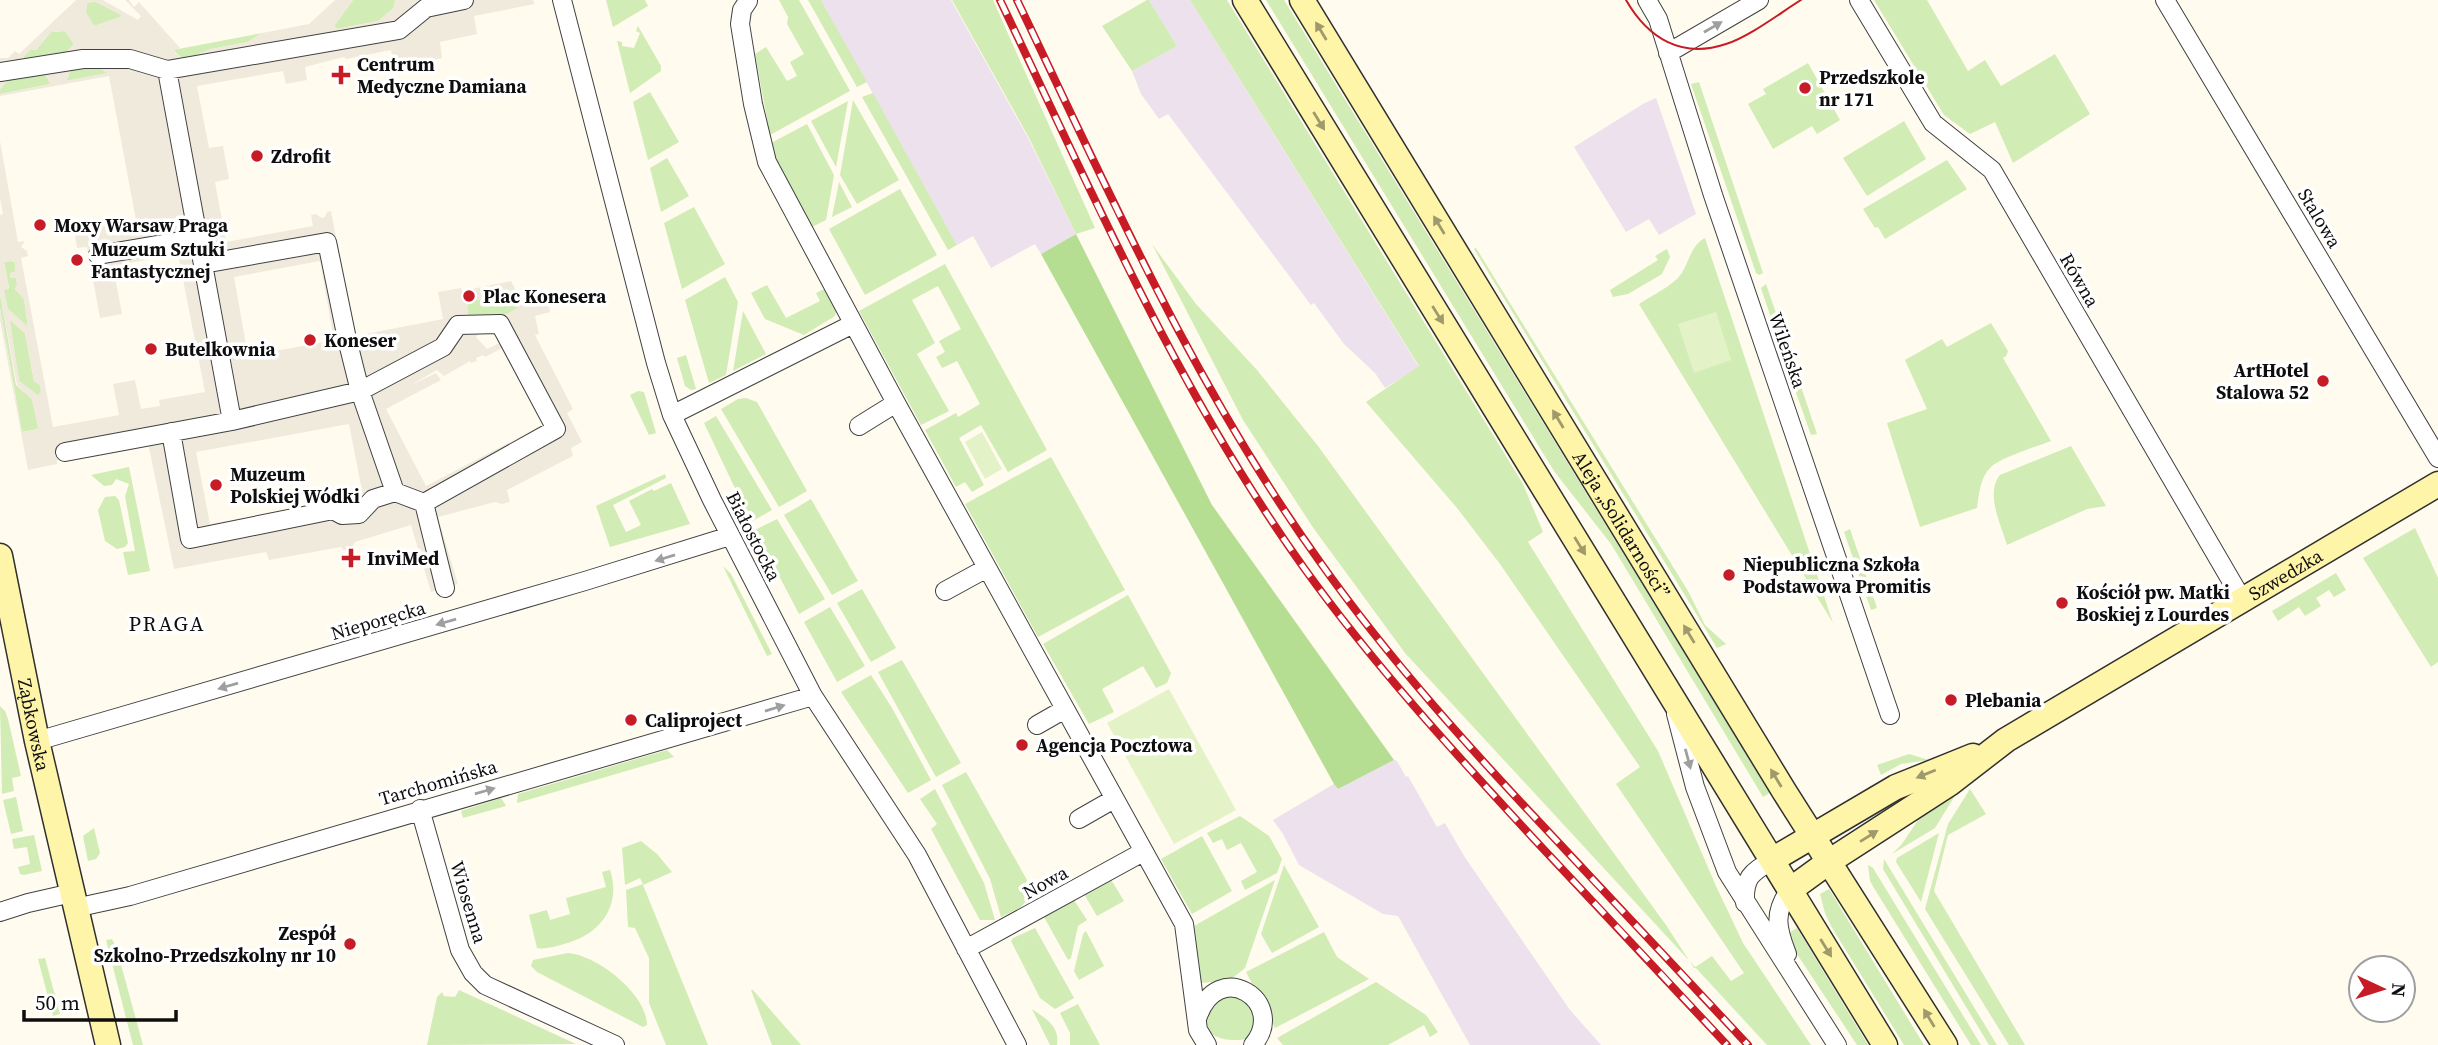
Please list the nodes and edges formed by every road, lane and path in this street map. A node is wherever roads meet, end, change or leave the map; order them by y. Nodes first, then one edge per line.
1 (464, 0) edge
2 (562, 0) edge
3 (747, 0) edge
4 (1245, 0) edge
5 (1302, 0) edge
6 (1647, 0) edge
7 (1759, 0) edge
8 (1859, 0) edge
9 (2165, 0) edge
10 (1668, 53) junction
11 (167, 70) junction
12 (0, 72) edge
13 (198, 238) junction
14 (98, 255) dead end
15 (203, 264) junction
16 (853, 324) junction
17 (360, 391) junction
18 (896, 403) junction
19 (672, 415) junction
20 (232, 421) junction
21 (859, 426) dead end
22 (171, 432) junction
23 (65, 452) dead end
24 (2438, 458) edge
25 (2438, 484) edge
26 (395, 492) junction
27 (424, 503) junction
28 (730, 536) junction
29 (0, 556) edge
30 (987, 568) junction
31 (445, 588) dead end
32 (946, 591) dead end
33 (2243, 601) junction
34 (1670, 694) junction
35 (813, 696) junction
36 (1065, 709) junction
37 (1890, 715) dead end
38 (1037, 725) dead end
39 (37, 741) junction
40 (1990, 751) junction
41 (1114, 799) junction
42 (420, 809) junction
43 (1079, 819) dead end
44 (1813, 835) junction
45 (1143, 852) junction
46 (1772, 860) junction
47 (1829, 861) junction
48 (1790, 890) junction
49 (73, 901) junction
50 (1745, 903) junction
51 (0, 912) edge
52 (966, 949) junction
53 (1810, 1005) junction
54 (1197, 1018) junction
55 (108, 1045) edge
56 (615, 1045) edge
57 (1017, 1045) edge
58 (1206, 1045) edge
59 (1253, 1045) edge
60 (1837, 1045) edge
61 (1885, 1045) edge
62 (1945, 1045) edge

1 - 11 street
2 - 19 street, Białostocka
3 - 16 street
4 -> 34 main road
44 -> 5 main road, Aleja „Solidarności”
6 - 10 street, Wileńska
10 -> 7 street
8 - 33 street, Równa
9 - 24 street, Stalowa
10 - 37 street, Wileńska
11 - 12 street
11 - 13 street
13 - 14 street
13 - 15 street
15 - 17 street
15 - 20 street
16 - 18 street
16 - 19 street
17 - 20 street
17 - 26 street
17 - 27 street
18 - 21 street
18 - 30 street
19 - 28 street, Białostocka
20 - 22 street
22 - 23 street
22 - 26 street
25 - 33 main road, Szwedzka
26 - 27 street
27 - 31 street
28 - 35 street, Białostocka
28 -> 39 street, Nieporęcka
29 - 39 main road, Ząbkowska
30 - 32 street
30 - 36 street
33 - 40 main road, Szwedzka
34 - 46 main road
34 -> 50 street
42 -> 35 street, Tarchomińska
35 - 52 street, Białostocka
36 - 38 street
36 - 41 street
39 - 49 main road, Ząbkowska
40 -> 44 main road, Szwedzka
47 -> 40 main road, Szwedzka
41 - 43 street
41 - 45 street
42 - 49 street, Tarchomińska
42 - 56 street, Wiosenna
44 - 46 main road, Szwedzka
44 - 47 main road, Aleja „Solidarności”
45 - 52 street, Nowa
45 - 54 street
46 - 48 main road
46 - 50 street
47 - 48 main road, Szwedzka
62 -> 47 main road, Aleja „Solidarności”
48 - 53 street
48 -> 61 main road
49 - 51 street
49 - 55 main road, Ząbkowska
50 - 53 street
52 - 57 street, Białostocka
53 - 60 street
54 - 58 street
54 - 59 street

